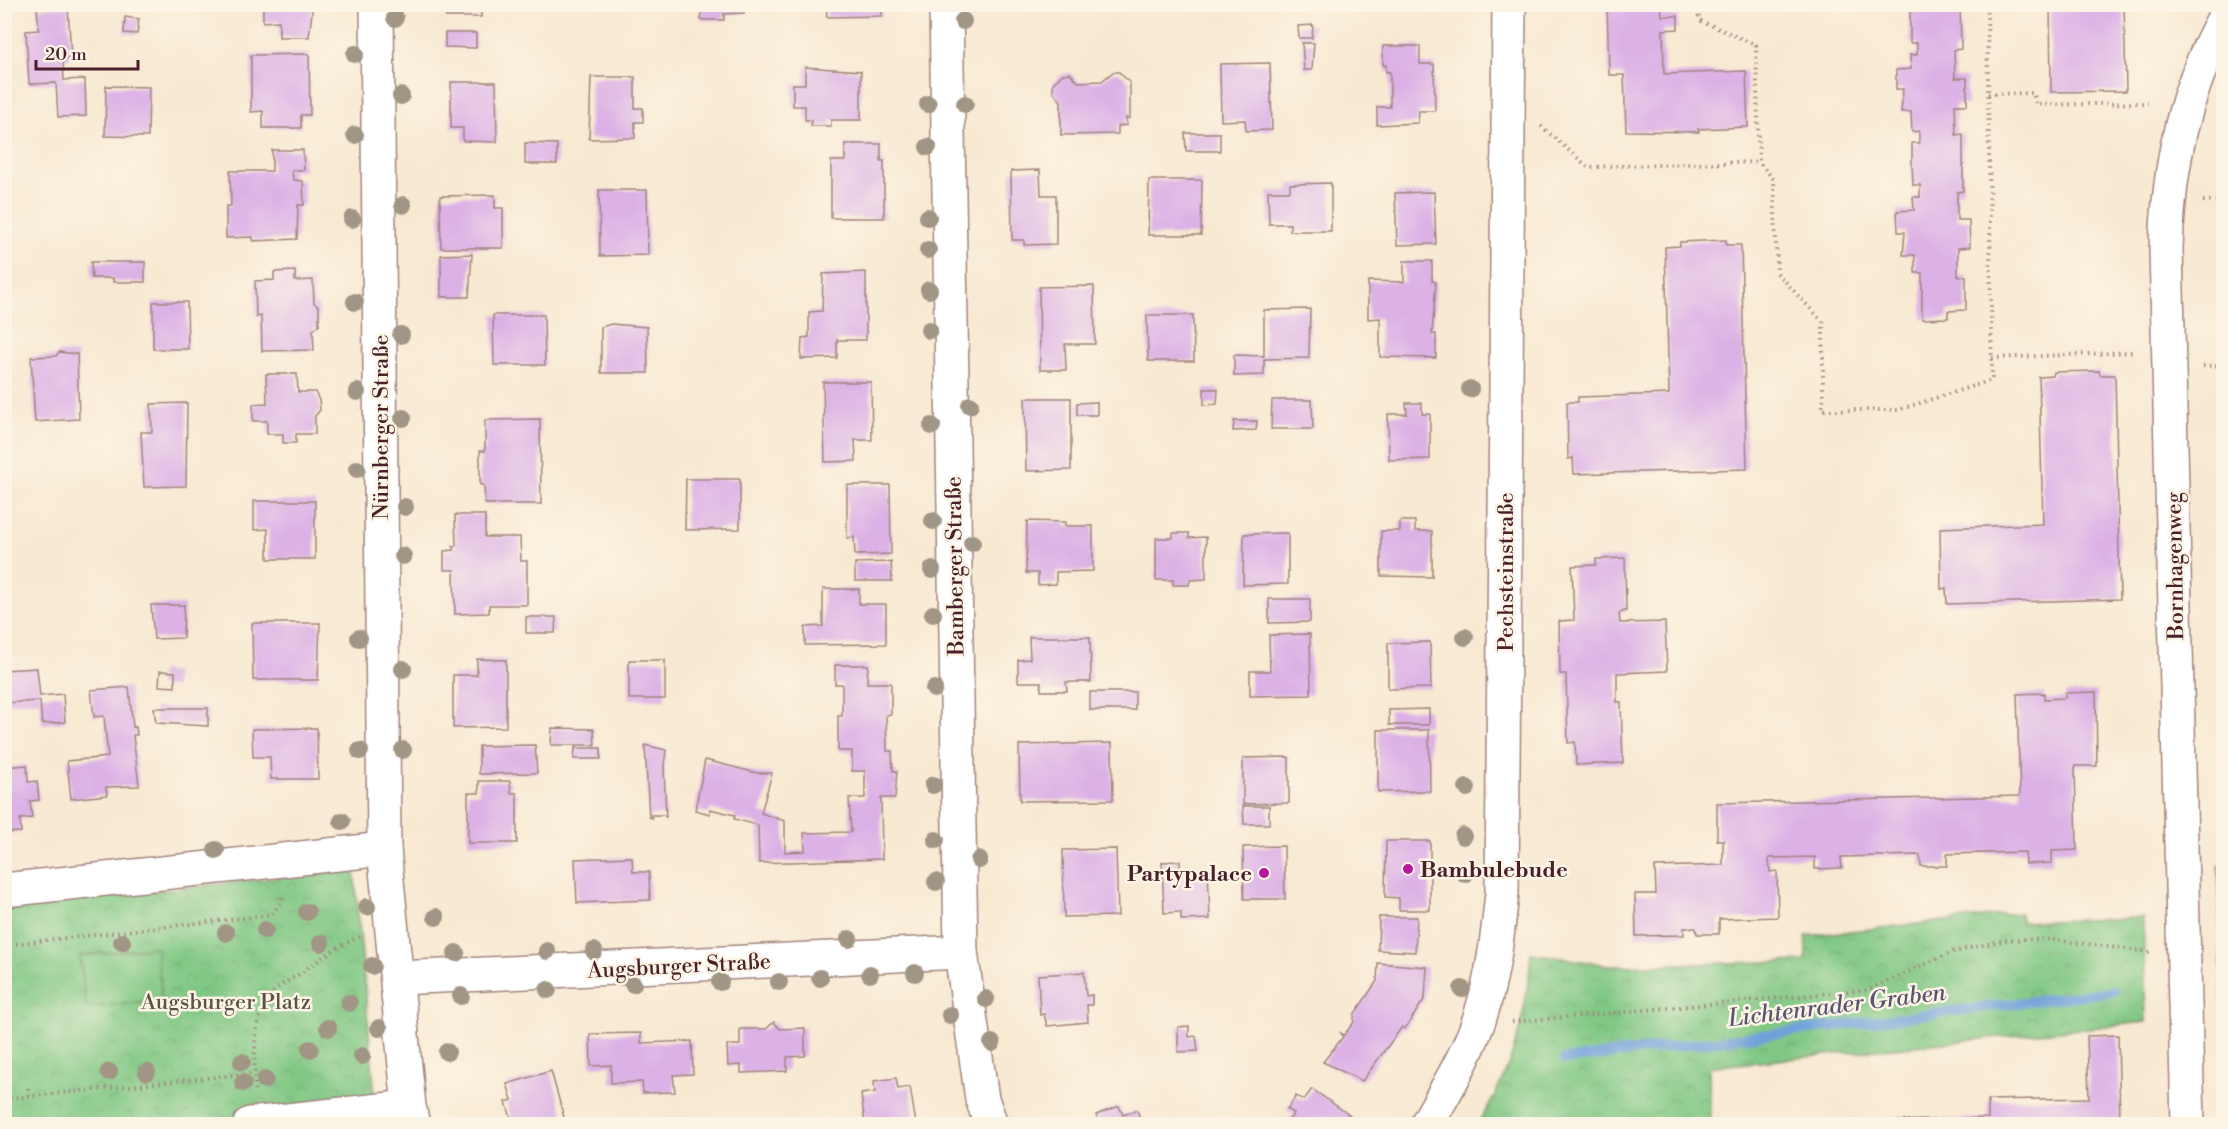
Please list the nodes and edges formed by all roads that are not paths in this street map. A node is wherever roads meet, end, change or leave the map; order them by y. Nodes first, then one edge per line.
1 (377, 4) edge
2 (946, 4) edge
3 (1509, 4) edge
4 (2223, 18) edge
5 (384, 849) junction
6 (4, 890) edge
7 (961, 952) junction
8 (397, 978) junction
9 (411, 1116) edge
10 (255, 1124) edge
11 (992, 1125) edge
12 (1427, 1125) edge
13 (2188, 1125) edge

1 - 5 street, Nürnberger Straße
2 - 7 street, Bamberger Straße
3 - 12 street, Pechsteinstraße
4 - 13 street, Bornhagenweg
5 - 6 street
5 - 8 street
7 - 8 street, Augsburger Straße
7 - 11 street, Bamberger Straße
8 - 9 street
9 - 10 street

